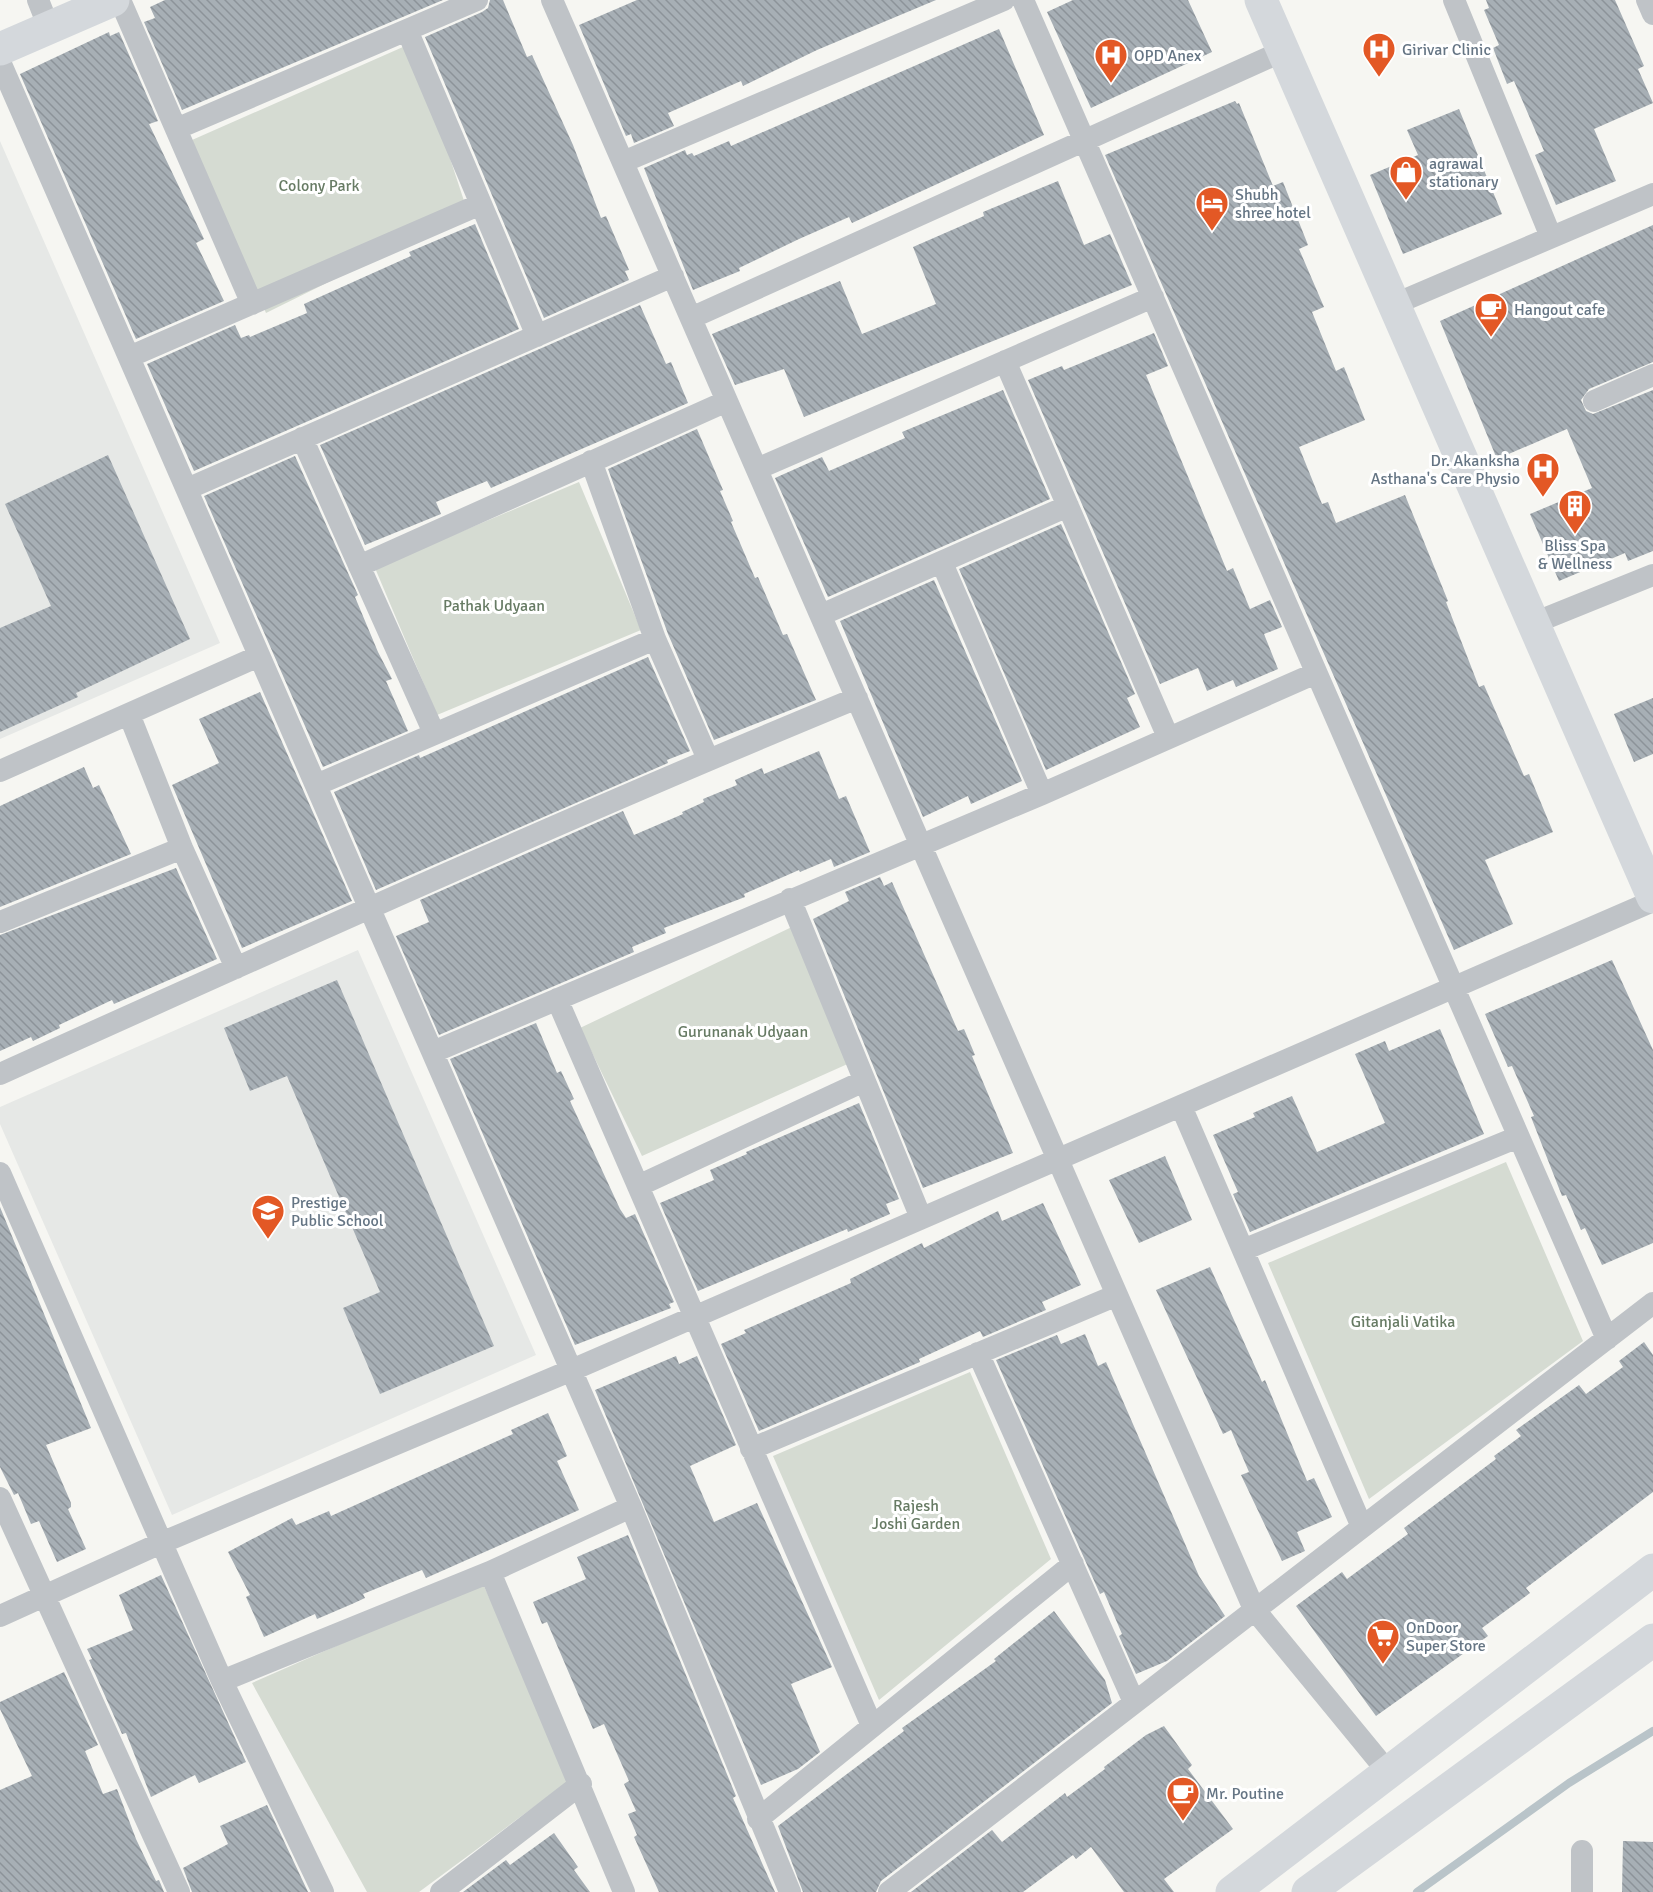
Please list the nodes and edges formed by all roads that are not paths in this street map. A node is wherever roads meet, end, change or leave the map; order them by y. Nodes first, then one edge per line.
1 (113, 0) edge
2 (120, 0) edge
3 (477, 0) edge
4 (1004, 0) edge
5 (1023, 0) edge
6 (1261, 0) edge
7 (1454, 0) edge
8 (1647, 0) edge
9 (554, 1) edge
10 (44, 14) edge
11 (1653, 14) edge
12 (407, 30) junction
13 (0, 49) edge
14 (1283, 51) junction
15 (0, 62) edge
16 (176, 129) junction
17 (1084, 141) junction
18 (623, 162) junction
19 (1653, 194) edge
20 (481, 204) junction
21 (1551, 237) junction
22 (673, 276) junction
23 (1153, 297) junction
24 (252, 303) junction
25 (1395, 304) junction
26 (691, 318) junction
27 (537, 336) junction
28 (129, 357) junction
29 (1005, 361) junction
30 (1653, 375) edge
31 (727, 401) junction
32 (1594, 401) dead end
33 (302, 438) junction
34 (591, 461) junction
35 (757, 469) junction
36 (187, 489) junction
37 (1068, 506) junction
38 (942, 563) junction
39 (359, 566) junction
40 (1653, 575) edge
41 (820, 615) junction
42 (1534, 623) junction
43 (655, 639) junction
44 (259, 656) junction
45 (1317, 673) junction
46 (857, 698) junction
47 (129, 714) junction
48 (434, 733) junction
49 (1168, 737) junction
50 (708, 759) junction
51 (0, 771) edge
52 (316, 785) junction
53 (1042, 794) junction
54 (920, 843) junction
55 (182, 848) junction
56 (789, 899) junction
57 (1653, 899) edge
58 (370, 908) junction
59 (0, 922) edge
60 (236, 968) junction
61 (1453, 988) junction
62 (557, 999) junction
63 (432, 1052) junction
64 (0, 1074) edge
65 (864, 1081) junction
66 (1181, 1106) junction
67 (1518, 1137) junction
68 (1058, 1159) junction
69 (0, 1173) edge
70 (638, 1185) junction
71 (921, 1218) junction
72 (1243, 1250) junction
73 (1117, 1295) junction
74 (1653, 1303) edge
75 (694, 1317) junction
76 (1607, 1339) junction
77 (978, 1353) junction
78 (572, 1370) junction
79 (751, 1449) junction
80 (0, 1498) edge
81 (631, 1507) junction
82 (1362, 1527) junction
83 (161, 1544) junction
84 (1073, 1564) junction
85 (1653, 1570) edge
86 (490, 1572) junction
87 (43, 1596) junction
88 (1254, 1610) junction
89 (0, 1616) edge
90 (1653, 1640) edge
91 (222, 1681) junction
92 (1134, 1702) junction
93 (872, 1726) junction
94 (1388, 1772) junction
95 (581, 1784) junction
96 (758, 1819) junction
97 (1582, 1851) dead end
98 (178, 1892) edge
99 (323, 1892) edge
100 (441, 1892) edge
101 (624, 1892) edge
102 (790, 1892) edge
103 (889, 1892) edge
104 (1232, 1892) edge
105 (1308, 1892) edge
106 (1582, 1892) edge

1 - 10 street
2 - 16 street
3 - 12 street
4 - 18 street
5 - 17 street
6 - 14 street
7 - 21 street
8 - 11 street
9 - 18 street
10 - 13 street
12 - 16 street
12 - 20 street
14 - 17 street
14 - 25 street
15 - 28 street
16 - 24 street
17 - 23 street
17 - 26 street
18 - 22 street
19 - 21 street
20 - 24 street
20 - 27 street
21 - 25 street
22 - 26 street
22 - 27 street
23 - 29 street
23 - 45 street
24 - 28 street
25 - 42 street
26 - 31 street
27 - 33 street
28 - 36 street
29 - 35 street
29 - 37 street
30 - 32 street
31 - 34 street
31 - 35 street
33 - 36 street
33 - 39 street
34 - 39 street
34 - 43 street
35 - 41 street
36 - 44 street
37 - 38 street
37 - 49 street
38 - 41 street
38 - 53 street
39 - 48 street
40 - 42 street
41 - 46 street
42 - 57 street
43 - 48 street
43 - 50 street
44 - 47 street
44 - 52 street
45 - 49 street
45 - 61 street
46 - 50 street
46 - 54 street
47 - 51 street
47 - 55 street
48 - 52 street
49 - 53 street
50 - 58 street
52 - 58 street
53 - 54 street
54 - 56 street
54 - 68 street
55 - 59 street
55 - 60 street
56 - 62 street
56 - 65 street
57 - 61 street
58 - 60 street
58 - 63 street
60 - 64 street
61 - 66 street
61 - 67 street
62 - 63 street
62 - 70 street
63 - 78 street
65 - 70 street
65 - 71 street
66 - 68 street
66 - 72 street
67 - 72 street
67 - 76 street
68 - 71 street
68 - 73 street
69 - 83 street
70 - 75 street
71 - 75 street
72 - 82 street
73 - 77 street
73 - 88 street
74 - 76 street
75 - 78 street
75 - 79 street
76 - 82 street
77 - 79 street
77 - 84 street
78 - 81 street
78 - 83 street
79 - 93 street
80 - 87 street
81 - 86 street
81 - 96 street
82 - 88 street
83 - 87 street
83 - 91 street
84 - 92 street
84 - 93 street
85 - 94 street
86 - 91 street
86 - 95 street
87 - 89 street
87 - 98 street
88 - 92 street
88 - 94 street
90 - 105 street
91 - 99 street
92 - 103 street
93 - 96 street
94 - 104 street
95 - 100 street
95 - 101 street
96 - 102 street
97 - 106 street

